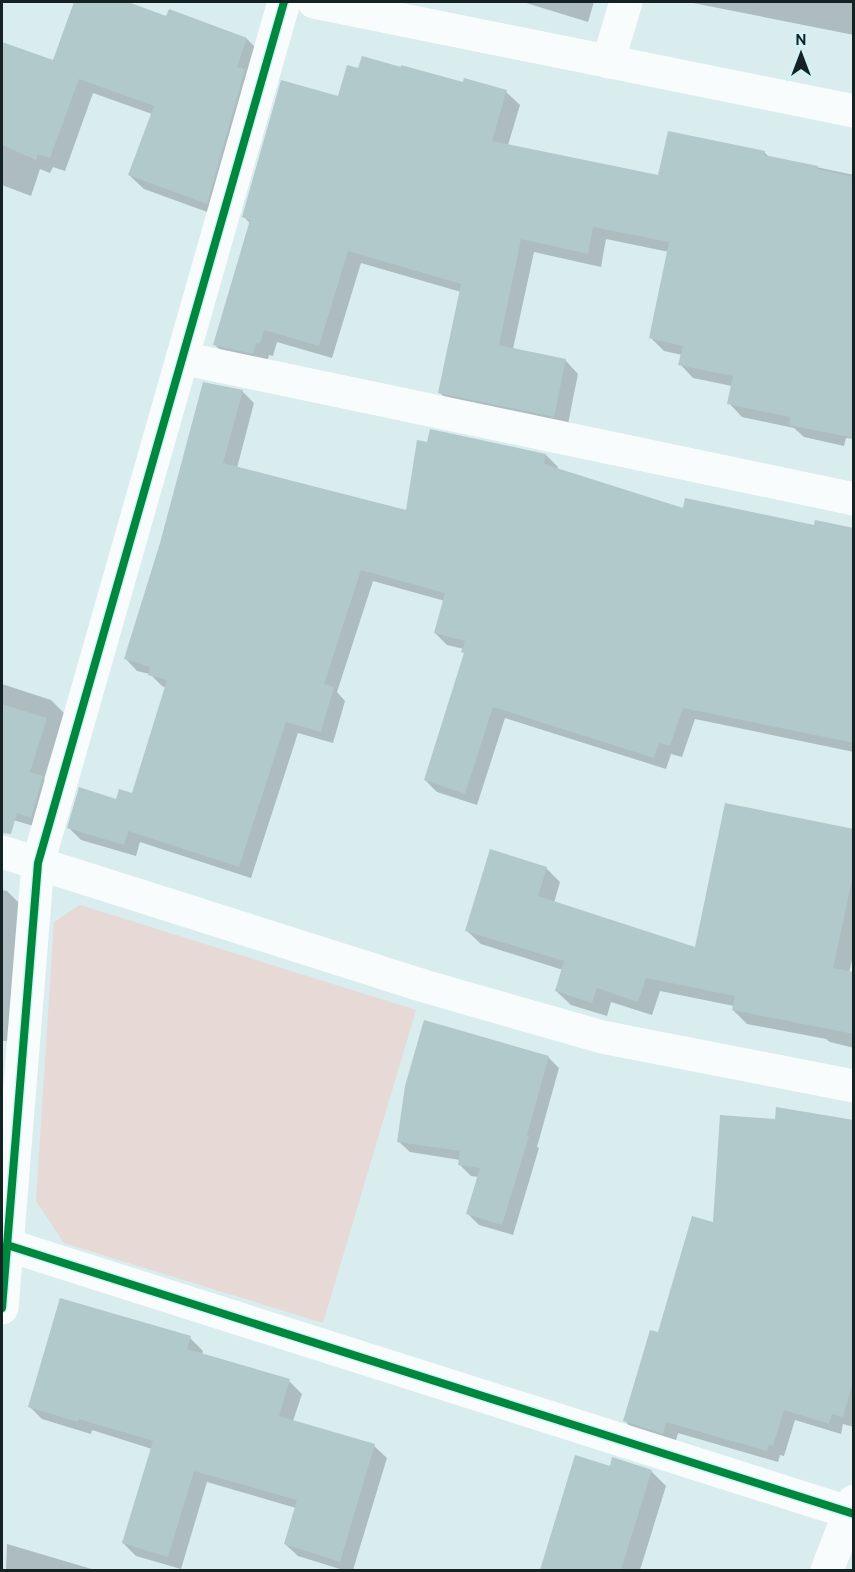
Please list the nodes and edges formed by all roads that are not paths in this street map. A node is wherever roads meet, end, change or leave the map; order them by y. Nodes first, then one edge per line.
1 (284, 2) edge
2 (314, 2) edge
3 (626, 2) edge
4 (608, 62) junction
5 (854, 111) edge
6 (182, 358) junction
7 (854, 499) edge
8 (2, 852) edge
9 (38, 863) junction
10 (854, 1086) edge
11 (7, 1245) junction
12 (2, 1308) edge
13 (852, 1509) edge
14 (827, 1570) edge

1 - 6 street
2 - 4 street
3 - 4 street
4 - 5 street
6 - 7 street
6 - 9 street
8 - 9 street
9 - 10 street
9 - 11 street
11 - 12 street
11 - 13 street
13 - 14 street

